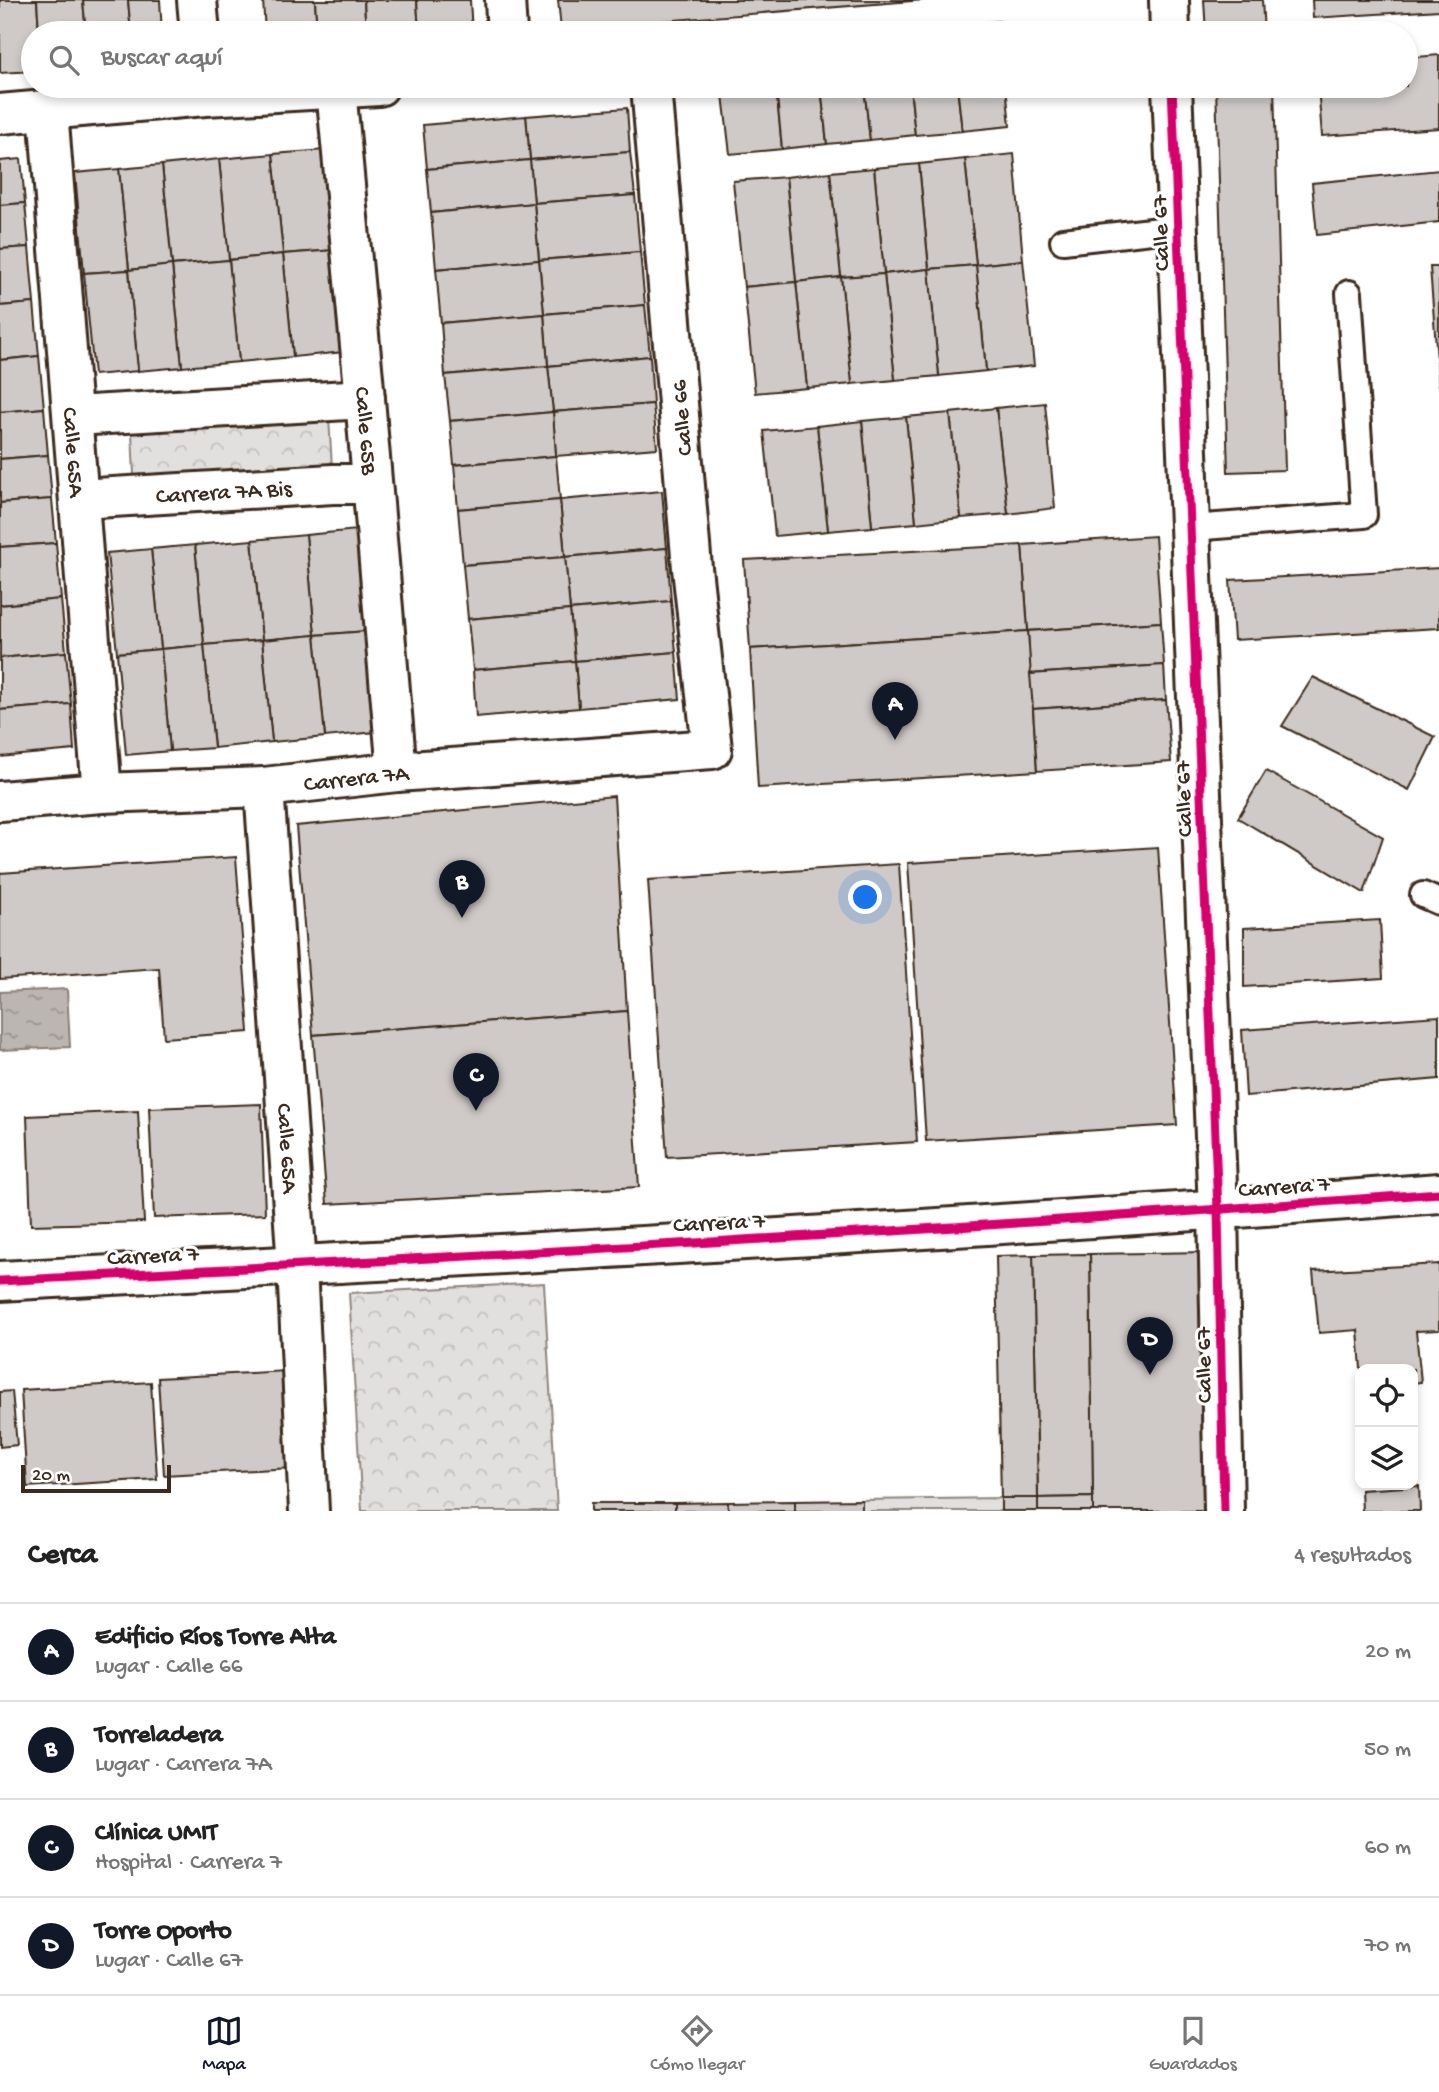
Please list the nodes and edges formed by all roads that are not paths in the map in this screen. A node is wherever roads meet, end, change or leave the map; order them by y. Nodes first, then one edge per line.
1 (197, 0) edge
2 (505, 0) edge
3 (1169, 0) edge
4 (199, 21) edge
5 (506, 21) edge
6 (1170, 21) edge
7 (147, 98) edge
8 (337, 98) edge
9 (652, 98) edge
10 (1173, 98) edge
11 (48, 110) junction
12 (0, 114) edge
13 (1178, 228) junction
14 (1063, 241) dead end
15 (1349, 293) dead end
16 (365, 400) junction
17 (74, 416) junction
18 (371, 484) junction
19 (79, 499) junction
20 (1191, 528) junction
21 (712, 749) joint
22 (397, 772) junction
23 (264, 787) junction
24 (102, 793) junction
25 (0, 801) edge
26 (1439, 1193) edge
27 (1218, 1210) junction
28 (297, 1266) junction
29 (0, 1281) edge
30 (309, 1511) edge
31 (1224, 1511) edge

1 - 4 street
2 - 5 street
3 - 6 street
7 - 11 street
8 - 16 street, Calle 65B
9 - 21 street, Calle 66
10 - 13 street, Calle 67
11 - 12 street
11 - 17 street, Calle 65A
13 - 14 lane
13 - 20 street, Calle 67
15 - 20 lane
16 - 17 street
16 - 18 street, Calle 65B
17 - 19 street, Calle 65A
18 - 19 street, Carrera 7A Bis
18 - 22 street, Calle 65B
19 - 24 street, Calle 65A
20 - 27 street, Calle 67
21 - 22 street, Carrera 7A
22 - 23 street, Carrera 7A
23 - 24 street, Carrera 7A
23 - 28 street, Calle 65A
24 - 25 street, Carrera 7A
26 - 27 street, Carrera 7
27 - 28 street, Carrera 7
27 - 31 street, Calle 67
28 - 29 street, Carrera 7
28 - 30 street, Calle 65A

